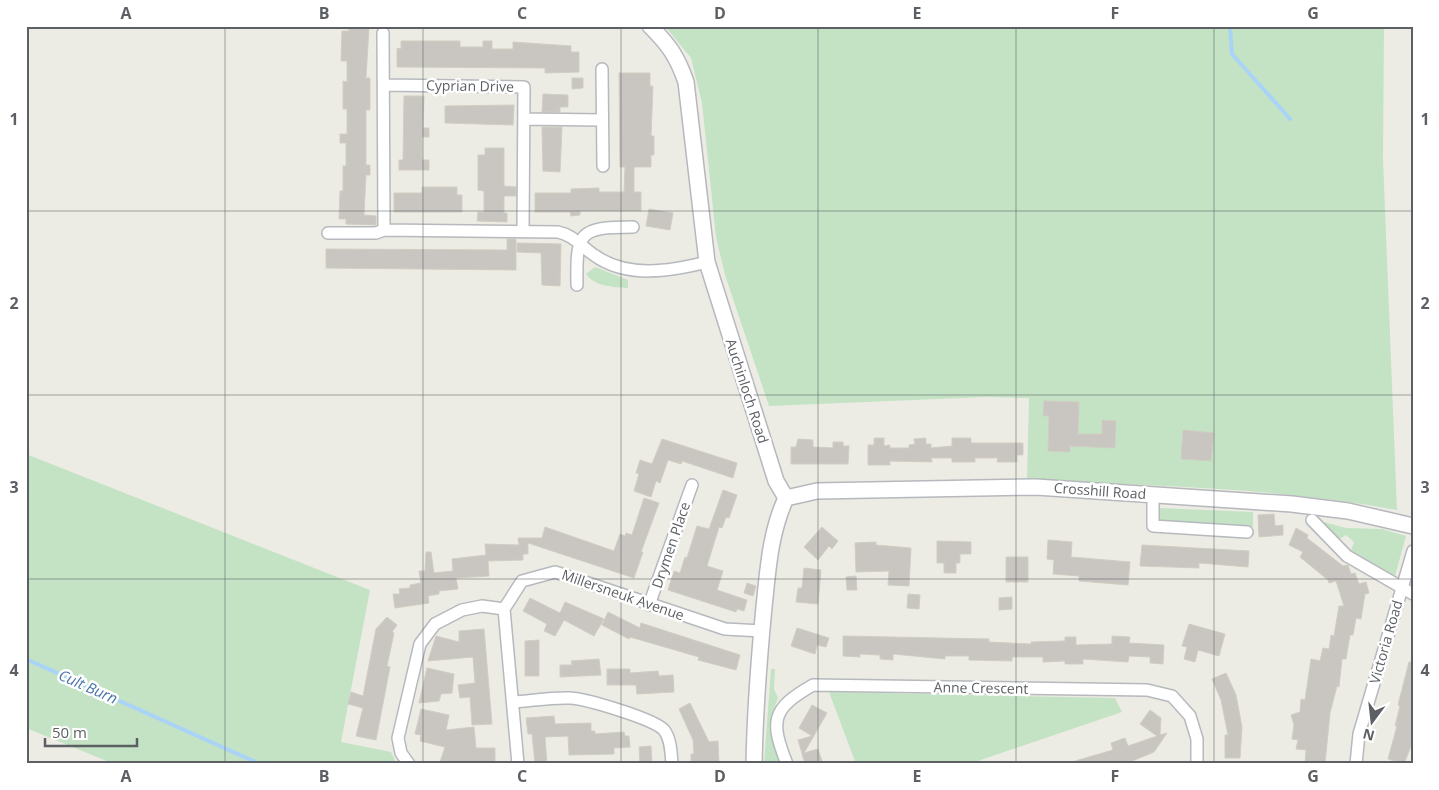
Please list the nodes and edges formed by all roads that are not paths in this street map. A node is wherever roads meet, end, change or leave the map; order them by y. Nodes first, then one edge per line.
1 (650, 26) edge
2 (383, 33) dead end
3 (602, 69) dead end
4 (384, 85) junction
5 (524, 118) junction
6 (602, 120) junction
7 (603, 166) dead end
8 (633, 227) dead end
9 (384, 230) junction
10 (523, 231) junction
11 (328, 233) dead end
12 (580, 243) junction
13 (707, 262) junction
14 (576, 285) dead end
15 (692, 484) dead end
16 (1153, 495) junction
17 (786, 498) junction
18 (1312, 520) dead end
19 (1413, 526) edge
20 (1247, 532) dead end
21 (1413, 551) edge
22 (1401, 589) junction
23 (1413, 594) edge
24 (650, 605) junction
25 (504, 609) junction
26 (762, 631) junction
27 (513, 702) junction
28 (1196, 763) edge
29 (409, 764) edge
30 (518, 764) edge
31 (672, 764) edge
32 (754, 764) edge
33 (787, 764) edge
34 (1356, 764) edge

1 - 13 main road, Auchinloch Road
2 - 4 street
3 - 6 street
4 - 5 street, Cyprian Drive
4 - 9 street
5 - 6 street
5 - 10 street, Cyprian Drive
6 - 7 street
8 - 12 street
9 - 10 street
9 - 11 street
10 - 12 street
12 - 13 street
12 - 14 street
13 - 17 main road, Auchinloch Road
15 - 24 street, Drymen Place
16 - 17 main road, Crosshill Road
16 - 19 main road, Crosshill Road
16 - 20 street
17 - 26 main road
18 - 22 street
21 - 22 street, Victoria Road
22 - 23 street
22 - 34 street, Victoria Road
24 - 25 street, Millersneuk Avenue
24 - 26 street, Millersneuk Avenue
25 - 27 street
25 - 29 street
26 - 32 main road
27 - 30 street
27 - 31 street
28 - 33 street, Anne Crescent

